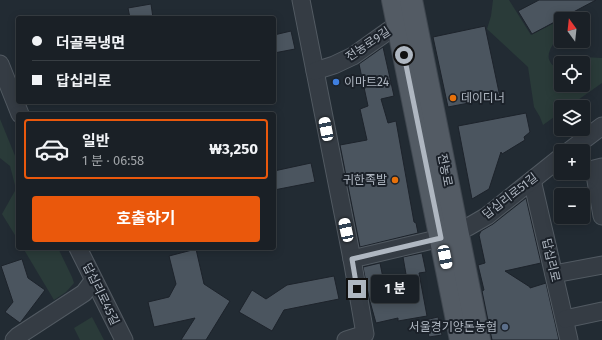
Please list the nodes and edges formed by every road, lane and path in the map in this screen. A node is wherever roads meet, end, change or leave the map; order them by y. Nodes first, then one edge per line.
1 (301, 0) edge
2 (393, 0) edge
3 (410, 0) edge
4 (398, 24) junction
5 (0, 64) edge
6 (315, 71) junction
7 (16, 104) edge
8 (602, 126) edge
9 (579, 144) edge
10 (554, 163) edge
11 (602, 167) edge
12 (532, 180) junction
13 (602, 216) edge
14 (449, 234) junction
15 (79, 250) edge
16 (352, 259) junction
17 (602, 265) edge
18 (554, 274) junction
19 (93, 281) junction
20 (602, 311) edge
21 (564, 319) junction
22 (14, 340) edge
23 (124, 340) edge
24 (346, 340) edge
25 (461, 340) edge
26 (479, 340) edge
27 (569, 340) edge

1 - 6 street
2 - 4 main road, 전농로
3 - 14 main road, 전농로
4 - 6 street, 전농로9길
4 - 14 main road, 전농로
5 - 7 street
6 - 16 street
8 - 9 street
10 - 12 street, 답십리로51길
11 - 13 street
12 - 14 street, 답십리로51길
12 - 18 street, 답십리로
14 - 16 street
14 - 25 main road, 전농로
14 - 26 main road, 전농로
15 - 19 street, 답십리로45길
16 - 24 street
17 - 18 street
18 - 21 street, 답십리로
19 - 22 street
19 - 23 street, 답십리로45길
20 - 21 street
21 - 27 street, 답십리로

